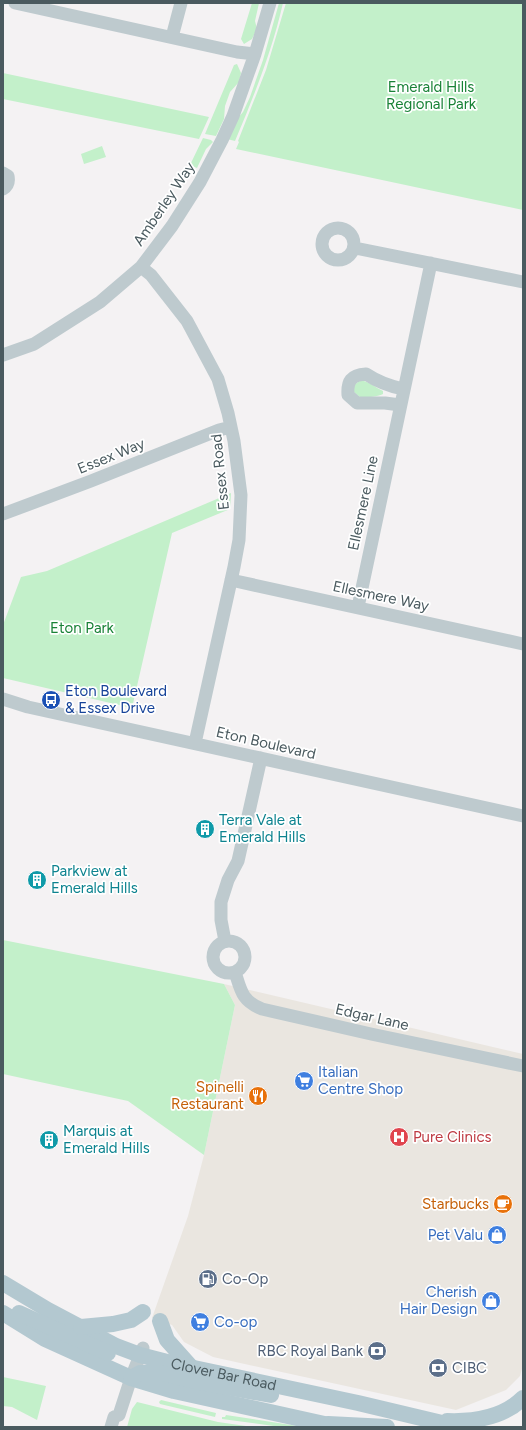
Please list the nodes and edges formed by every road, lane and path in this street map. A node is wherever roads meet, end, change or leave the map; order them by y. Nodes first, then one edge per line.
1 (15, 3) edge
2 (181, 3) edge
3 (270, 3) edge
4 (172, 37) junction
5 (255, 54) junction
6 (3, 173) edge
7 (3, 189) edge
8 (355, 248) dead end
9 (430, 263) junction
10 (141, 266) junction
11 (523, 282) edge
12 (3, 355) edge
13 (403, 389) junction
14 (400, 405) junction
15 (231, 426) junction
16 (3, 514) edge
17 (231, 580) junction
18 (358, 607) junction
19 (523, 644) edge
20 (3, 699) edge
21 (195, 743) junction
22 (261, 758) junction
23 (523, 816) edge
24 (225, 941) junction
25 (235, 972) junction
26 (523, 1066) edge
27 (3, 1283) edge
28 (3, 1306) edge
29 (143, 1312) dead end
30 (3, 1313) edge
31 (160, 1321) dead end
32 (81, 1327) junction
33 (142, 1352) junction
34 (192, 1368) junction
35 (131, 1378) junction
36 (523, 1398) edge
37 (358, 1403) junction
38 (120, 1421) edge
39 (433, 1421) junction
40 (331, 1426) edge
41 (111, 1427) edge
42 (386, 1427) edge
43 (459, 1427) edge

1 - 4 street
2 - 4 street
3 - 5 street, Amberley Way
4 - 5 street
5 - 10 street, Amberley Way
6 - 7 street
8 - 9 street
9 - 11 street
9 - 13 street, Ellesmere Line
10 - 12 street, Amberley Way
10 - 15 street, Essex Road
13 - 14 street, Ellesmere Line
13 - 14 street
14 - 18 street, Ellesmere Line
15 - 16 street, Essex Way
15 - 17 street, Essex Road
17 - 18 street, Ellesmere Way
17 - 21 street, Essex Road
18 - 19 street, Ellesmere Way
20 - 21 street, Eton Boulevard
21 - 22 street, Eton Boulevard
22 - 23 street, Eton Boulevard
22 - 24 street
24 - 25 street
24 - 25 street
25 - 26 street, Edgar Lane
27 - 32 main road, Clover Bar Road
28 - 33 main road
29 - 32 main road
30 - 35 main road, Clover Bar Road
31 - 34 main road
32 - 33 main road, Clover Bar Road
33 - 34 main road, Clover Bar Road
33 - 35 street
34 - 37 main road, Clover Bar Road
35 - 37 main road
35 - 38 street
35 - 40 main road, Clover Bar Road
36 - 39 main road
37 - 39 main road, Clover Bar Road
38 - 41 street
39 - 43 main road, Clover Bar Road
40 - 42 main road, Clover Bar Road

